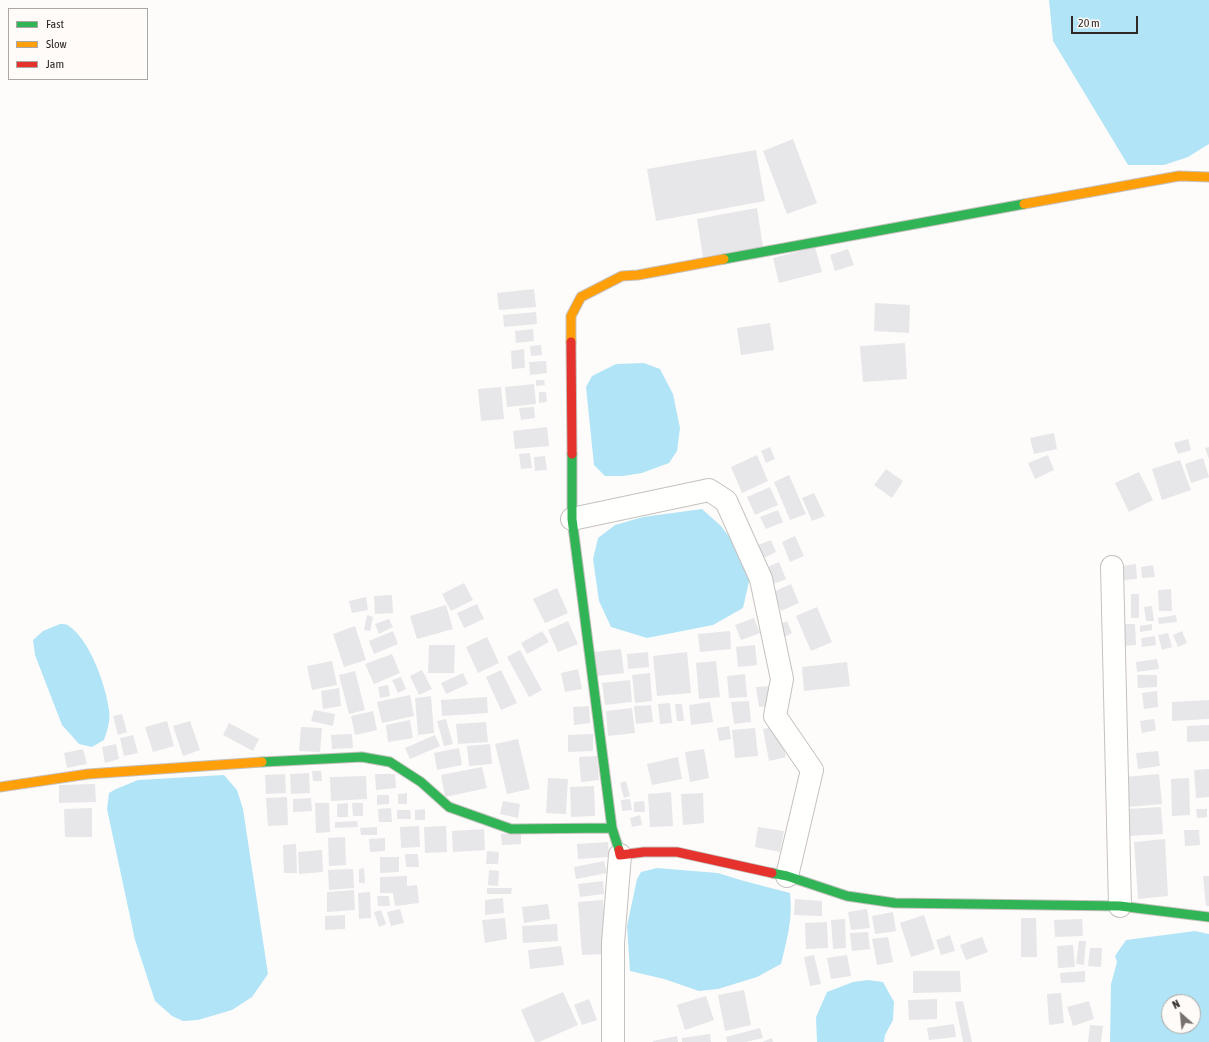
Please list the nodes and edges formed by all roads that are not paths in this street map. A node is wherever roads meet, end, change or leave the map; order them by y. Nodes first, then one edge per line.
1 (1209, 177) edge
2 (572, 519) junction
3 (1112, 567) dead end
4 (0, 787) edge
5 (612, 828) junction
6 (620, 854) junction
7 (787, 876) junction
8 (1120, 906) junction
9 (1209, 917) edge
10 (613, 1042) edge

1 - 2 street
2 - 5 street
2 - 7 street
3 - 8 street
4 - 5 street
5 - 6 street
6 - 7 street
6 - 10 street
7 - 8 street
8 - 9 street

